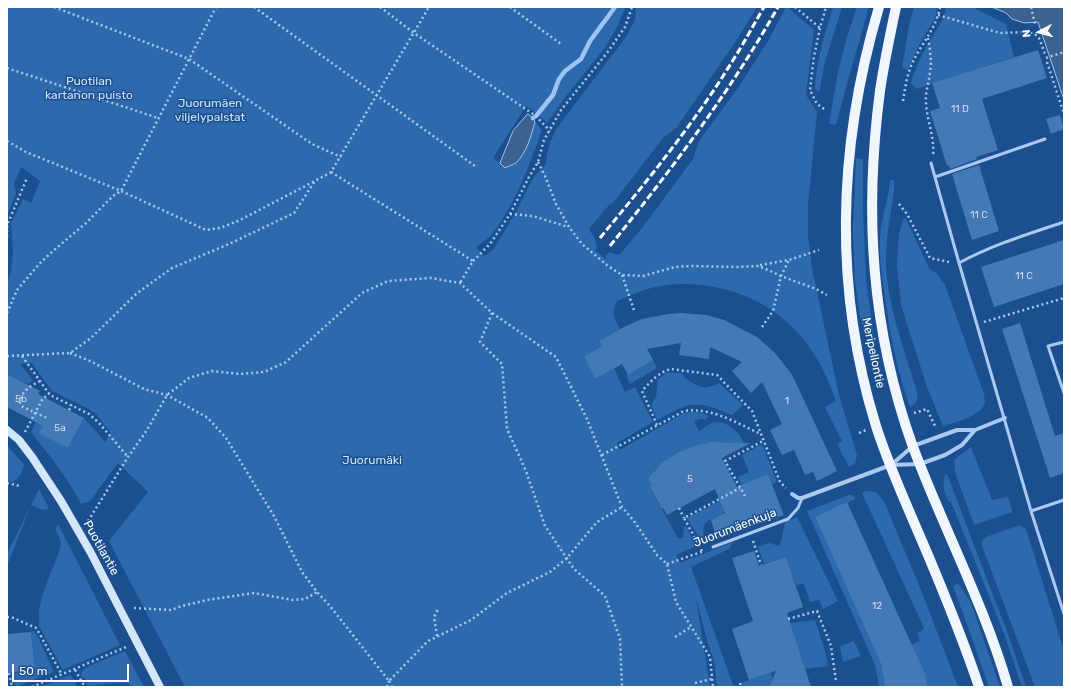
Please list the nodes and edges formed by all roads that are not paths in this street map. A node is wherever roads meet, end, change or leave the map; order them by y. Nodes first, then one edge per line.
1 (879, 7) edge
2 (896, 7) edge
3 (1045, 140) dead end
4 (932, 163) road end
5 (935, 178) junction
6 (1064, 222) edge
7 (959, 263) junction
8 (1064, 342) edge
9 (1064, 393) edge
10 (1005, 418) junction
11 (7, 430) edge
12 (974, 430) junction
13 (913, 446) junction
14 (920, 464) junction
15 (890, 465) junction
16 (792, 494) road end
17 (802, 498) junction
18 (1064, 500) edge
19 (1031, 511) junction
20 (713, 547) road end
21 (1064, 614) edge
22 (160, 687) edge
23 (979, 687) edge
24 (1008, 687) edge

1 - 15 main road, Meripellontie
2 - 13 main road, Meripellontie
3 - 5 lane
4 - 5 lane
5 - 7 lane
6 - 7 lane
7 - 10 lane
8 - 9 lane
10 - 12 street
10 - 19 lane
11 - 22 street, Puotilantie
12 - 13 street
12 - 14 street
13 - 14 main road, Meripellontie
13 - 15 street
14 - 15 street
14 - 24 main road, Meripellontie
15 - 17 street
15 - 23 main road, Meripellontie
16 - 17 street
17 - 20 lane, Juorumäenkuja
18 - 19 lane
19 - 21 lane

